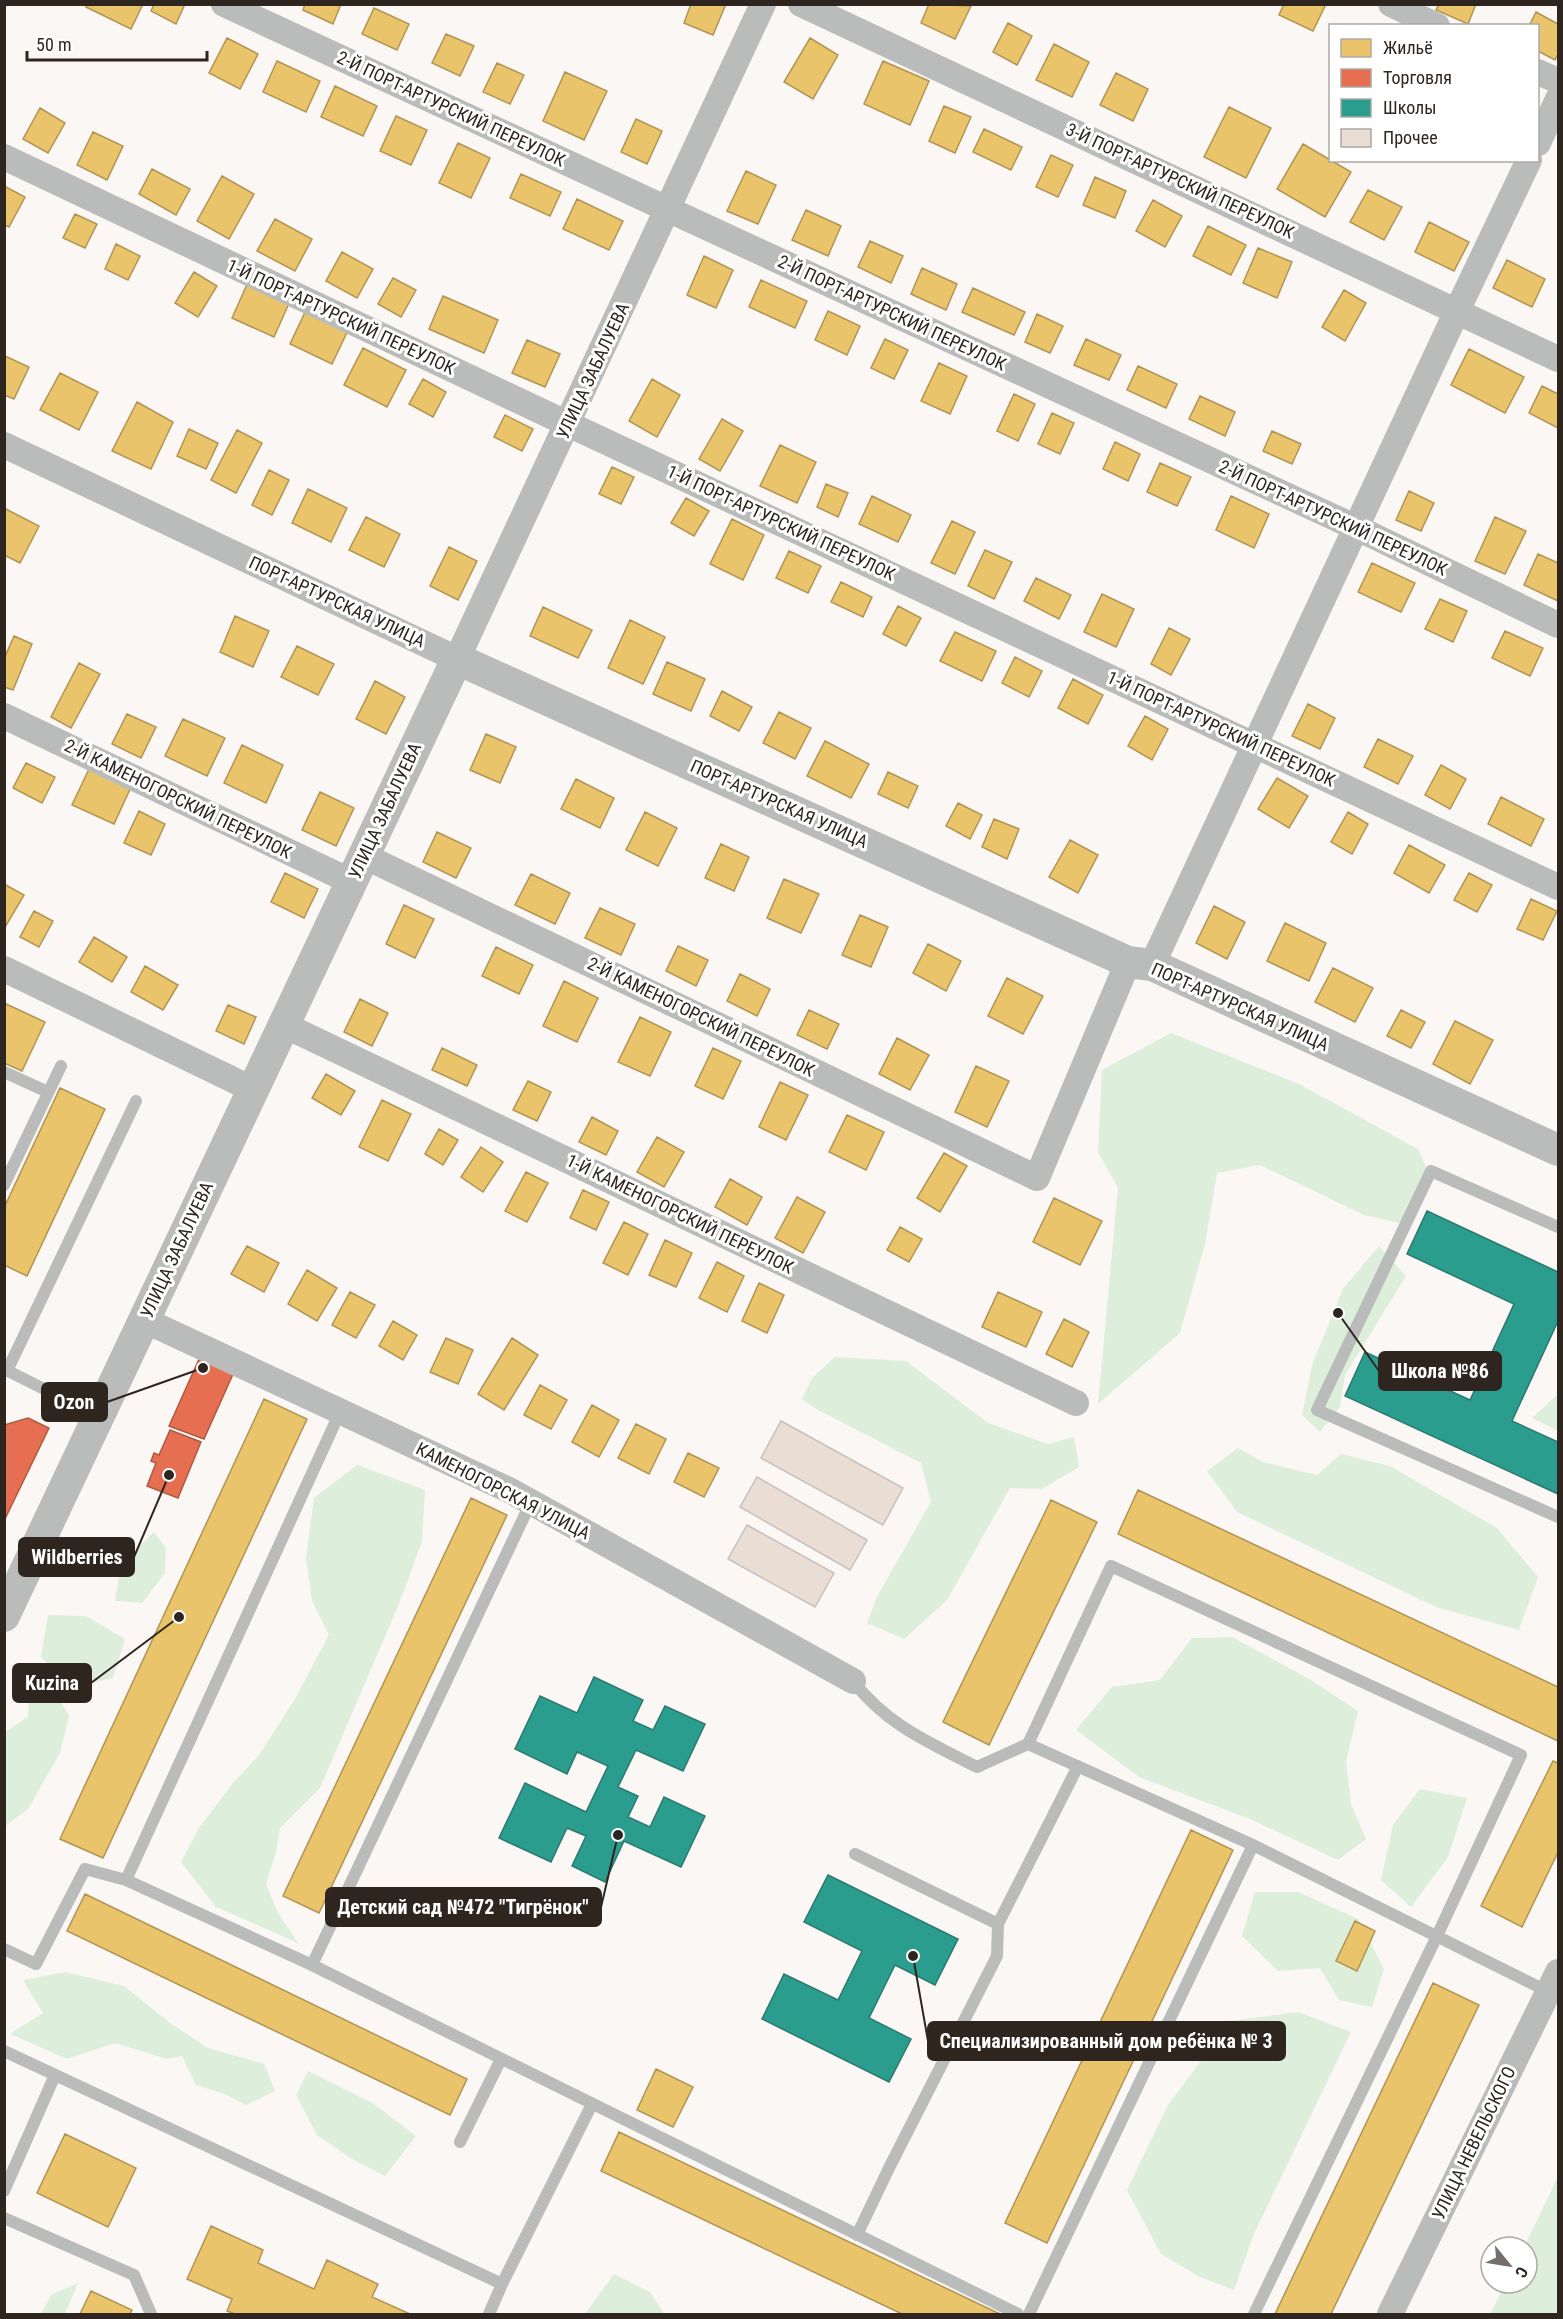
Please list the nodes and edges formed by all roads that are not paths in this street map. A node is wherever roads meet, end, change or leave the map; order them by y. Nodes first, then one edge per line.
1 (224, 4) edge
2 (762, 4) edge
3 (801, 4) edge
4 (1391, 4) edge
5 (1433, 24) edge
6 (1539, 72) edge
7 (1558, 81) edge
8 (1558, 99) edge
9 (1539, 141) edge
10 (4, 158) edge
11 (1528, 162) edge
12 (668, 210) junction
13 (1457, 311) junction
14 (1558, 359) edge
15 (568, 424) junction
16 (4, 445) edge
17 (1357, 528) junction
18 (1558, 625) edge
19 (457, 659) junction
20 (4, 716) edge
21 (1255, 744) junction
22 (358, 869) junction
23 (1558, 887) edge
24 (1140, 964) junction
25 (4, 969) edge
26 (284, 1025) junction
27 (61, 1066) dead end
28 (4, 1072) edge
29 (254, 1090) junction
30 (48, 1092) junction
31 (136, 1101) dead end
32 (1558, 1150) edge
33 (4, 1185) edge
34 (1558, 1227) edge
35 (144, 1320) junction
36 (6, 1370) edge
37 (1076, 1403) dead end
38 (340, 1412) junction
39 (99, 1417) junction
40 (531, 1502) junction
41 (1558, 1517) edge
42 (4, 1616) edge
43 (853, 1681) joint
44 (1028, 1744) junction
45 (1078, 1766) junction
46 (1253, 1845) junction
47 (855, 1854) dead end
48 (126, 1880) junction
49 (998, 1924) junction
50 (1437, 1936) junction
51 (4, 1949) edge
52 (312, 1965) junction
53 (1554, 1982) edge
54 (4, 2051) edge
55 (501, 2059) junction
56 (55, 2075) junction
57 (592, 2104) junction
58 (460, 2142) dead end
59 (4, 2191) edge
60 (4, 2218) edge
61 (857, 2235) junction
62 (502, 2284) junction
63 (152, 2314) edge
64 (489, 2314) edge
65 (1018, 2314) edge
66 (1029, 2314) edge
67 (1254, 2314) edge
68 (1390, 2314) edge

1 - 12 street, 2-Й ПОРТ-АРТУРСКИЙ ПЕРЕУЛОК
2 - 12 street, УЛИЦА ЗАБАЛУЕВА
3 - 13 street, 3-Й ПОРТ-АРТУРСКИЙ ПЕРЕУЛОК
4 - 5 street
6 - 7 street
8 - 9 street
10 - 15 street, 1-Й ПОРТ-АРТУРСКИЙ ПЕРЕУЛОК
11 - 13 street
12 - 15 street, УЛИЦА ЗАБАЛУЕВА
12 - 17 street, 2-Й ПОРТ-АРТУРСКИЙ ПЕРЕУЛОК
13 - 14 street, 3-Й ПОРТ-АРТУРСКИЙ ПЕРЕУЛОК
13 - 17 street
15 - 19 street, УЛИЦА ЗАБАЛУЕВА
15 - 21 street, 1-Й ПОРТ-АРТУРСКИЙ ПЕРЕУЛОК
16 - 19 street, ПОРТ-АРТУРСКАЯ УЛИЦА
17 - 18 street, 2-Й ПОРТ-АРТУРСКИЙ ПЕРЕУЛОК
17 - 21 street
19 - 22 street, УЛИЦА ЗАБАЛУЕВА
19 - 24 street, ПОРТ-АРТУРСКАЯ УЛИЦА
20 - 22 street, 2-Й КАМЕНОГОРСКИЙ ПЕРЕУЛОК
21 - 23 street, 1-Й ПОРТ-АРТУРСКИЙ ПЕРЕУЛОК
21 - 24 street
22 - 24 street, 2-Й КАМЕНОГОРСКИЙ ПЕРЕУЛОК
22 - 26 street, УЛИЦА ЗАБАЛУЕВА
24 - 32 street, ПОРТ-АРТУРСКАЯ УЛИЦА
25 - 29 street
26 - 29 street, УЛИЦА ЗАБАЛУЕВА
26 - 37 street, 1-Й КАМЕНОГОРСКИЙ ПЕРЕУЛОК
27 - 30 lane
28 - 30 lane
29 - 35 street, УЛИЦА ЗАБАЛУЕВА
30 - 33 lane
31 - 36 lane
34 - 41 lane
35 - 38 street, КАМЕНОГОРСКАЯ УЛИЦА
35 - 39 street, УЛИЦА ЗАБАЛУЕВА
36 - 39 lane
38 - 40 street, КАМЕНОГОРСКАЯ УЛИЦА
38 - 48 lane
39 - 42 street, УЛИЦА ЗАБАЛУЕВА
40 - 43 street, КАМЕНОГОРСКАЯ УЛИЦА
40 - 52 lane
43 - 44 lane
44 - 45 lane
44 - 50 lane
45 - 46 lane
45 - 49 lane
46 - 50 lane
46 - 66 lane
47 - 49 lane
48 - 51 lane
48 - 52 lane
49 - 61 lane
50 - 53 lane
50 - 67 lane
52 - 55 lane
53 - 68 street, УЛИЦА НЕВЕЛЬСКОГО
54 - 56 lane
55 - 57 lane
55 - 58 lane
56 - 59 lane
56 - 62 lane
57 - 61 lane
57 - 62 lane
60 - 63 lane
61 - 65 lane
62 - 64 lane

